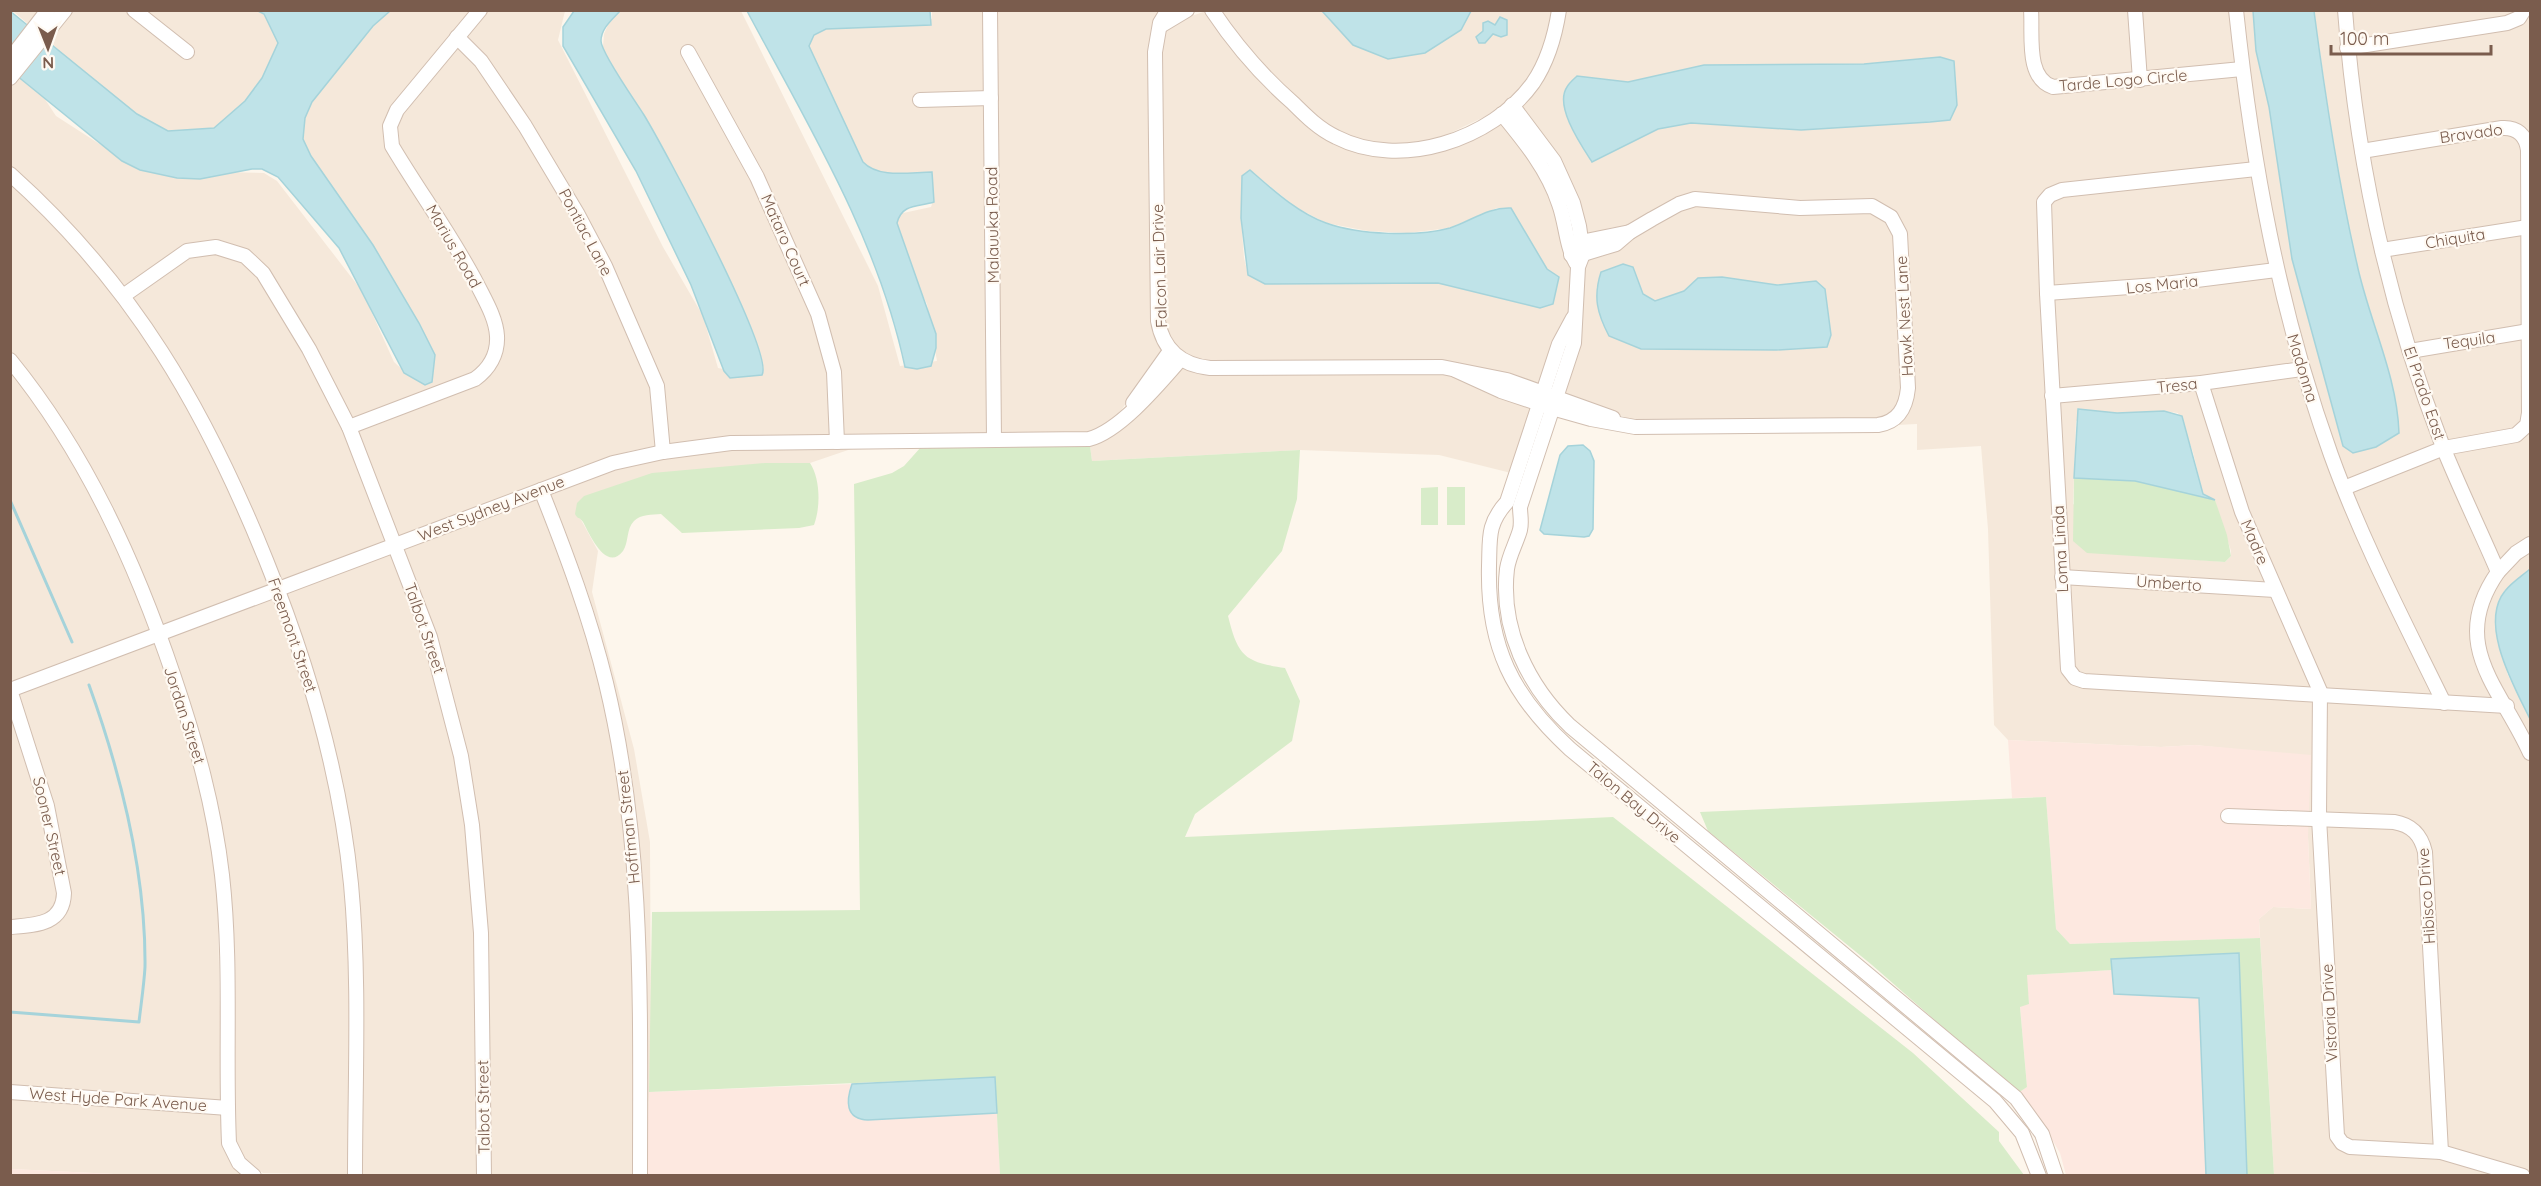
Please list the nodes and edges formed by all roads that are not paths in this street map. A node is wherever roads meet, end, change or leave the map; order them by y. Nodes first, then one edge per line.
1 (134, 10) edge
2 (480, 10) edge
3 (990, 10) edge
4 (1168, 10) edge
5 (1187, 10) edge
6 (1212, 10) edge
7 (1559, 10) edge
8 (2031, 10) edge
9 (2134, 10) edge
10 (2236, 10) edge
11 (2345, 10) edge
12 (2524, 10) edge
13 (54, 14) edge
14 (1158, 33) junction
15 (457, 37) junction
16 (2348, 48) junction
17 (187, 52) dead end
18 (688, 52) dead end
19 (10, 59) edge
20 (2242, 69) junction
21 (12, 76) edge
22 (2140, 80) junction
23 (991, 98) junction
24 (920, 100) dead end
25 (1507, 110) junction
26 (2362, 151) junction
27 (2256, 170) junction
28 (10, 174) edge
29 (2529, 227) junction
30 (2382, 250) junction
31 (1577, 252) junction
32 (2276, 270) junction
33 (2047, 293) junction
34 (123, 296) junction
35 (2529, 331) edge
36 (2410, 351) junction
37 (1175, 355) junction
38 (10, 360) edge
39 (2302, 369) junction
40 (2201, 383) junction
41 (2052, 396) junction
42 (1548, 400) junction
43 (349, 427) junction
44 (994, 440) junction
45 (837, 442) junction
46 (2444, 448) junction
47 (663, 452) junction
48 (2344, 488) junction
49 (541, 490) junction
50 (1498, 512) junction
51 (1520, 519) junction
52 (2530, 544) edge
53 (396, 545) junction
54 (1489, 548) junction
55 (1511, 552) junction
56 (2498, 572) junction
57 (2062, 577) junction
58 (278, 590) junction
59 (2276, 590) junction
60 (159, 634) junction
61 (11, 690) edge
62 (2320, 695) junction
63 (2444, 703) junction
64 (2507, 706) junction
65 (2530, 753) edge
66 (2228, 816) dead end
67 (2319, 818) junction
68 (10, 927) edge
69 (10, 1092) edge
70 (228, 1108) junction
71 (2441, 1152) junction
72 (251, 1173) edge
73 (356, 1176) edge
74 (483, 1176) edge
75 (640, 1176) edge
76 (2039, 1176) edge
77 (2056, 1176) edge
78 (2523, 1176) edge

1 - 17 street
2 - 15 street, Marius Road
3 - 23 street, Malauuka Road
4 - 14 street, Falcon Lair Drive
5 - 14 street
6 - 25 street
7 - 25 street
8 - 22 street, Tarde Logo Circle
9 - 22 street
10 - 20 street, Madonna
11 - 16 street, El Prado East
12 - 16 street
13 - 19 street
13 - 21 street
14 - 37 street, Falcon Lair Drive
15 - 43 street, Marius Road
15 - 47 street, Pontiac Lane
16 - 26 street, El Prado East
18 - 45 street, Mataro Court
20 - 22 street, Tarde Logo Circle
20 - 27 street, Madonna
23 - 24 street
23 - 44 street, Malauuka Road
25 - 31 street, Talon Bay Drive
26 - 29 street, Bravado
26 - 30 street, El Prado East
27 - 32 street, Madonna
27 - 33 street, Loma Linda
28 - 34 street, Freemont Street
29 - 30 street, Chiquita
29 - 35 street, Bravado
30 - 36 street, El Prado East
31 - 42 street, Talon Bay Drive
31 - 42 street, Hawk Nest Lane
32 - 33 street, Los Maria
32 - 39 street, Madonna
33 - 41 street, Loma Linda
34 - 43 street, Talbot Street
34 - 58 street, Freemont Street
35 - 36 street, Tequila
35 - 46 street, Bravado
36 - 46 street, El Prado East
37 - 42 street
37 - 44 street, West Sydney Avenue
38 - 60 street, Jordan Street
39 - 40 street, Tresa
39 - 48 street, Madonna
40 - 41 street, Tresa
40 - 59 street, Madre
41 - 57 street, Loma Linda
42 - 50 street, Talon Bay Drive
42 - 51 street, Talon Bay Drive
43 - 53 street, Talbot Street
44 - 45 street, West Sydney Avenue
45 - 47 street, West Sydney Avenue
46 - 48 street, Bravado
46 - 56 street, El Prado East
47 - 49 street, West Sydney Avenue
48 - 63 street, Madonna
49 - 53 street, West Sydney Avenue
49 - 75 street, Hoffman Street
50 - 51 street
50 - 54 street, Talon Bay Drive
51 - 55 street, Talon Bay Drive
52 - 56 street
53 - 58 street, West Sydney Avenue
53 - 74 street, Talbot Street
54 - 55 street
54 - 76 street, Talon Bay Drive
55 - 77 street, Talon Bay Drive
56 - 64 street
57 - 59 street, Umberto
57 - 62 street, Loma Linda
58 - 60 street, West Sydney Avenue
58 - 73 street, Freemont Street
59 - 62 street, Madre
60 - 61 street, West Sydney Avenue
60 - 70 street, Jordan Street
61 - 68 street, Sooner Street
62 - 63 street, Loma Linda
62 - 67 street, Vistoria Drive
63 - 64 street, Loma Linda
64 - 65 street
66 - 67 street, Hibisco Drive
67 - 71 street, Hibisco Drive
67 - 71 street, Vistoria Drive
69 - 70 street, West Hyde Park Avenue
70 - 72 street, West Hyde Park Avenue
71 - 78 street, Vistoria Drive

